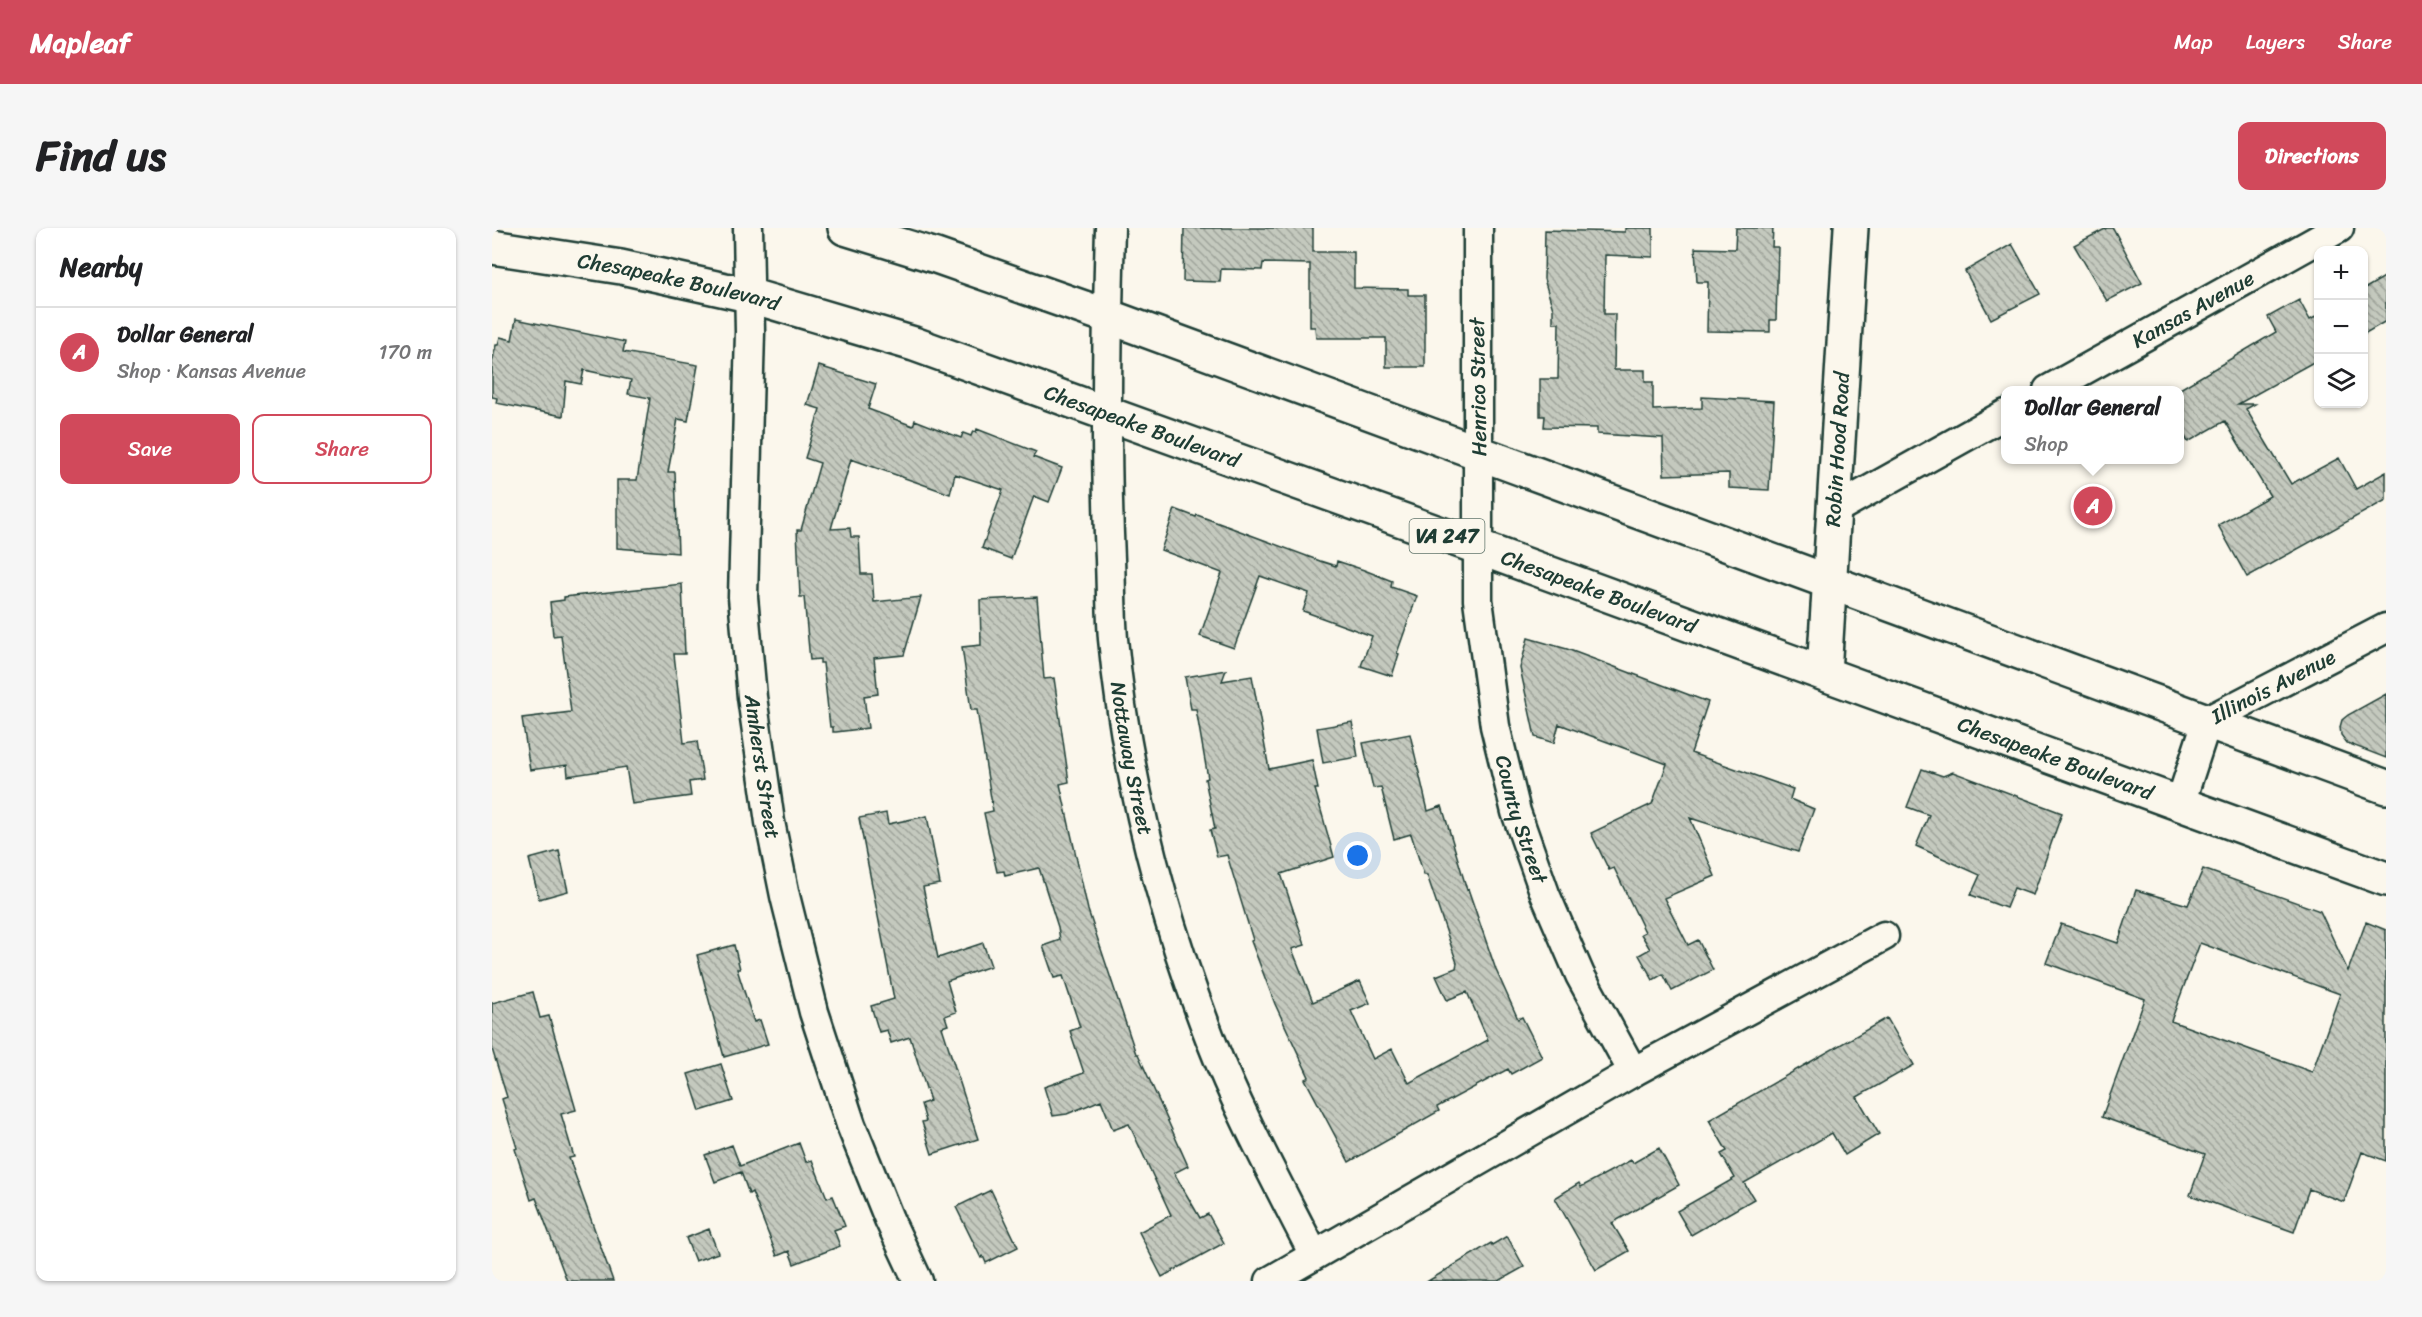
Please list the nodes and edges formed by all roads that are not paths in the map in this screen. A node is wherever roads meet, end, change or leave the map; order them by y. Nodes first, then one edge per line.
1 (748, 228) edge
2 (845, 228) edge
3 (1110, 228) edge
4 (1478, 228) edge
5 (1851, 228) edge
6 (2339, 228) edge
7 (492, 247) edge
8 (748, 295) junction
9 (1107, 316) junction
10 (2055, 386) edge
11 (1106, 413) junction
12 (2001, 417) edge
13 (1478, 453) junction
14 (1834, 510) junction
15 (1477, 547) junction
16 (1830, 582) junction
17 (2386, 628) edge
18 (1824, 673) junction
19 (2207, 721) junction
20 (2386, 787) edge
21 (2180, 804) junction
22 (2386, 879) edge
23 (1884, 936) dead end
24 (1633, 1072) junction
25 (1314, 1255) junction
26 (918, 1281) edge
27 (1270, 1281) edge

1 - 8 street, Amherst Street
2 - 9 main road
3 - 9 street, Nottaway Street
4 - 13 street, Henrico Street
5 - 14 main road, Robin Hood Road
6 - 10 street, Kansas Avenue
7 - 8 main road, Chesapeake Boulevard / VA 247
8 - 11 main road, Chesapeake Boulevard / VA 247
8 - 26 street, Amherst Street
9 - 11 street, Nottaway Street
9 - 13 main road
11 - 15 main road, Chesapeake Boulevard / VA 247
11 - 25 street, Nottaway Street
12 - 14 street
13 - 15 street, Henrico Street
13 - 16 main road
14 - 16 main road, Robin Hood Road
15 - 18 main road, Chesapeake Boulevard / VA 247
15 - 24 street, County Street
16 - 18 main road, Robin Hood Road
16 - 19 main road
17 - 19 street, Illinois Avenue
18 - 21 main road, Chesapeake Boulevard / VA 247
19 - 20 main road
19 - 21 street, Illinois Avenue
21 - 22 main road, Chesapeake Boulevard / VA 247
23 - 24 street
24 - 25 street
25 - 27 street

